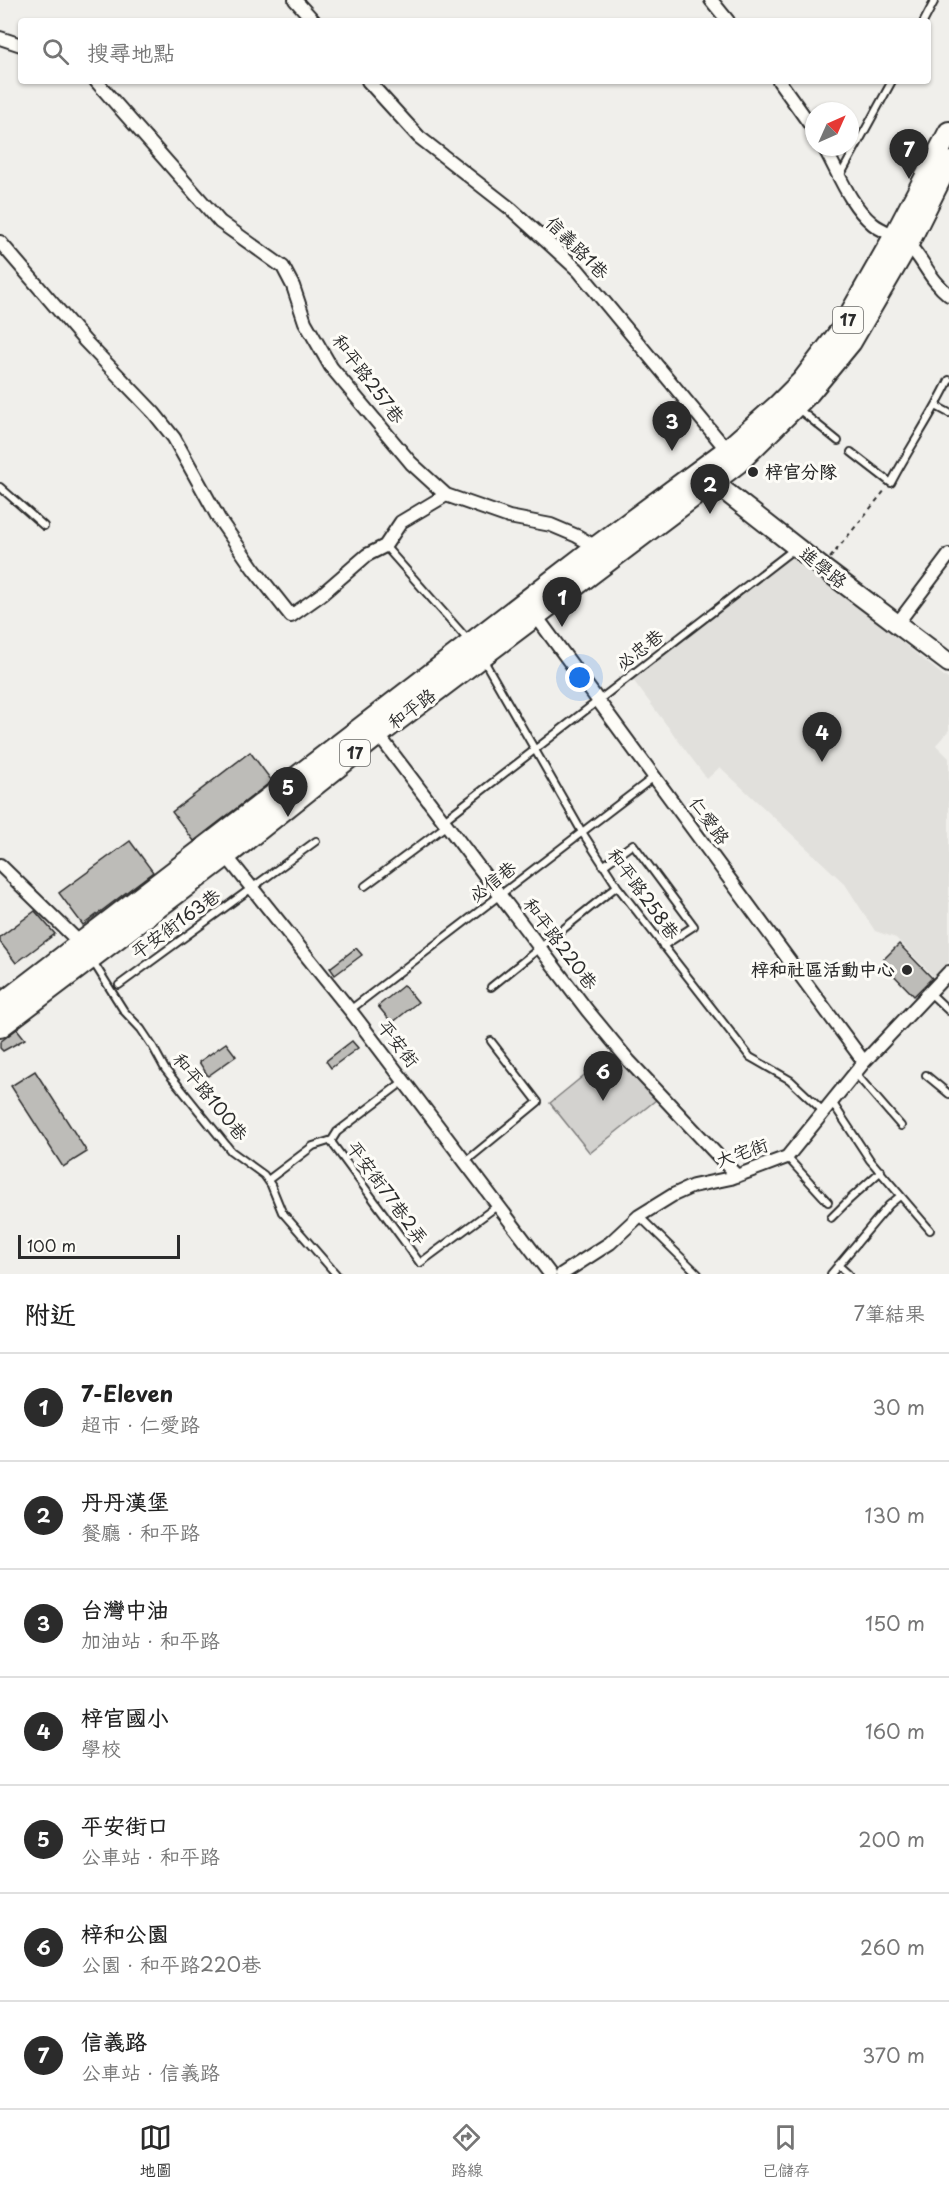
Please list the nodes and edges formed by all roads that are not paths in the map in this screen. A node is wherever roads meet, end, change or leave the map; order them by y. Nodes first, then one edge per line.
1 (295, 0) edge
2 (711, 0) edge
3 (935, 0) edge
4 (311, 18) edge
5 (726, 18) edge
6 (926, 18) edge
7 (0, 38) edge
8 (18, 44) edge
9 (99, 84) edge
10 (371, 84) edge
11 (781, 84) edge
12 (890, 84) edge
13 (805, 117) edge
14 (949, 132) edge
15 (829, 156) edge
16 (949, 162) edge
17 (840, 176) junction
18 (902, 240) junction
19 (0, 242) edge
20 (949, 295) edge
21 (949, 380) edge
22 (936, 406) junction
23 (796, 407) junction
24 (949, 413) edge
25 (838, 441) dead end
26 (851, 452) dead end
27 (732, 457) junction
28 (706, 476) junction
29 (0, 487) edge
30 (446, 495) junction
31 (44, 526) dead end
32 (385, 546) junction
33 (596, 547) junction
34 (796, 547) junction
35 (949, 555) edge
36 (530, 609) junction
37 (897, 624) junction
38 (476, 650) junction
39 (949, 663) edge
40 (598, 702) junction
41 (374, 728) junction
42 (535, 750) junction
43 (654, 777) junction
44 (445, 823) junction
45 (582, 832) junction
46 (212, 840) junction
47 (316, 841) dead end
48 (226, 856) junction
49 (0, 865) edge
50 (603, 866) junction
51 (365, 886) dead end
52 (617, 886) junction
53 (252, 888) junction
54 (500, 895) junction
55 (663, 946) junction
56 (540, 948) junction
57 (86, 951) junction
58 (949, 972) edge
59 (119, 985) dead end
60 (491, 987) dead end
61 (929, 993) junction
62 (0, 1005) edge
63 (350, 1010) junction
64 (949, 1011) edge
65 (0, 1028) edge
66 (490, 1041) dead end
67 (864, 1062) junction
68 (855, 1073) junction
69 (926, 1075) dead end
70 (404, 1081) junction
71 (949, 1094) edge
72 (828, 1107) junction
73 (901, 1126) dead end
74 (332, 1140) junction
75 (787, 1157) junction
76 (465, 1162) junction
77 (881, 1171) junction
78 (737, 1176) junction
79 (268, 1180) junction
80 (900, 1196) junction
81 (828, 1202) dead end
82 (497, 1206) junction
83 (639, 1216) junction
84 (831, 1218) dead end
85 (930, 1230) dead end
86 (838, 1265) junction
87 (336, 1274) edge
88 (549, 1274) edge
89 (562, 1274) edge
90 (698, 1274) edge
91 (831, 1274) edge
92 (848, 1274) edge

1 - 4 street
2 - 5 street
3 - 6 lane
7 - 8 street
9 - 30 street, 和平路257巷
10 - 27 street, 信義路1巷
11 - 13 street
12 - 17 lane
14 - 18 main road, 17
15 - 17 street
16 - 18 main road, 17
17 - 18 street
18 - 20 street
18 - 23 main road, 17
18 - 27 main road, 17
19 - 32 street
21 - 22 lane
22 - 24 lane
22 - 26 lane
23 - 25 lane
23 - 27 main road, 17
27 - 28 main road, 17
28 - 33 main road, 和平路 / 17
28 - 34 street, 進學路
28 - 36 main road, 和平路 / 17
29 - 31 lane
30 - 32 street
30 - 33 street, 和平路257巷
32 - 38 lane, 和平路258巷
33 - 36 main road, 和平路 / 17
34 - 37 street, 進學路
34 - 40 lane, 必忠巷
35 - 37 street
36 - 38 main road, 和平路 / 17
36 - 40 street, 仁愛路
37 - 39 street, 進學路
38 - 41 main road, 和平路 / 17
38 - 42 lane, 和平路258巷
40 - 42 lane, 必忠巷
40 - 43 street, 仁愛路
41 - 44 street, 和平路220巷
41 - 46 main road, 和平路 / 17
41 - 48 main road, 和平路 / 17
42 - 44 lane, 必忠巷
42 - 45 lane, 和平路258巷
43 - 45 lane, 必信巷
43 - 67 street, 仁愛路
44 - 51 lane, 必忠巷
44 - 54 street, 和平路220巷
45 - 50 lane, 和平路258巷
45 - 54 lane, 必信巷
46 - 48 street, 平安街
46 - 57 main road, 和平路 / 17
47 - 53 lane, 平安街163巷
48 - 53 street, 平安街
48 - 57 main road, 和平路 / 17
49 - 57 street
50 - 52 lane, 和平路258巷
50 - 55 lane
52 - 55 lane, 和平路258巷
52 - 56 lane
53 - 59 lane, 平安街163巷
53 - 63 street, 平安街
54 - 56 street, 和平路220巷
54 - 63 lane, 必信巷
55 - 72 lane, 和平路258巷
56 - 60 lane
56 - 78 street, 和平路220巷
57 - 62 main road, 和平路 / 17
57 - 65 main road, 和平路 / 17
57 - 79 lane, 和平路100巷
58 - 61 street, 大宅街
61 - 64 lane
61 - 67 street, 大宅街
63 - 70 street, 平安街
66 - 76 lane
67 - 68 street, 大宅街
68 - 72 street, 大宅街
68 - 73 lane
69 - 71 lane
70 - 74 lane
70 - 76 street, 平安街
72 - 75 street, 大宅街
72 - 77 lane, 和平路258巷
74 - 79 lane
74 - 82 lane, 平安街77巷2弄
75 - 78 street, 大宅街
75 - 81 lane
76 - 82 street, 平安街
77 - 80 lane, 和平路258巷
77 - 84 lane
78 - 83 street, 大宅街
79 - 87 lane, 和平路100巷
80 - 85 lane, 和平路258巷
80 - 86 lane
82 - 88 street, 平安街
83 - 89 street, 大宅街
83 - 90 lane
86 - 91 lane
86 - 92 lane

